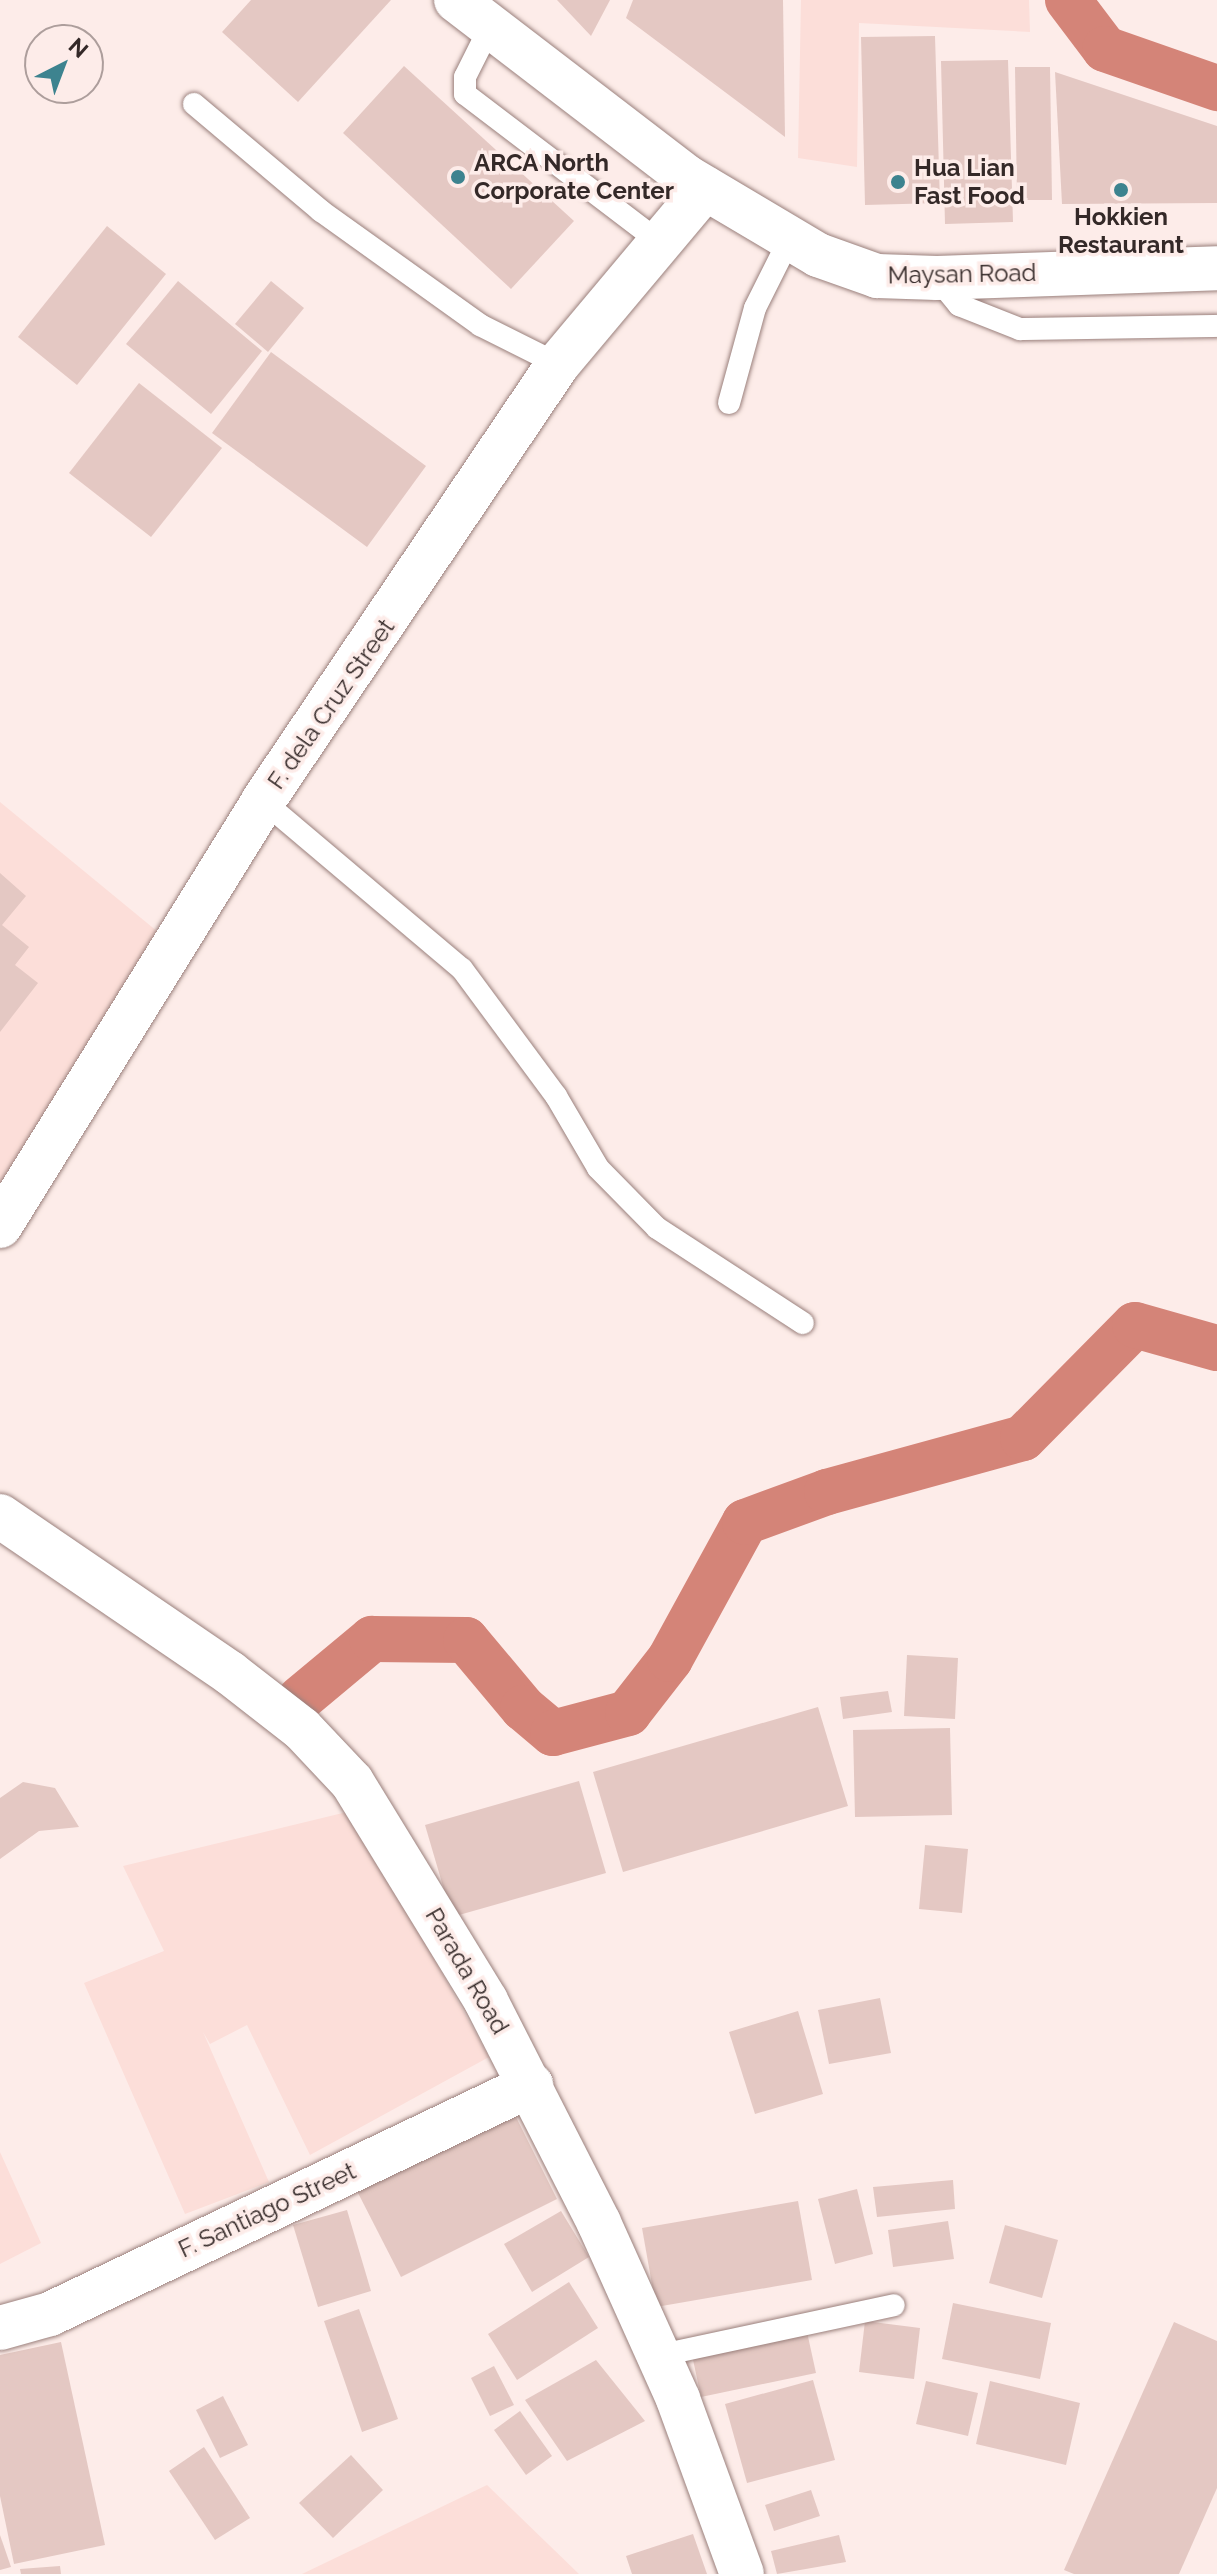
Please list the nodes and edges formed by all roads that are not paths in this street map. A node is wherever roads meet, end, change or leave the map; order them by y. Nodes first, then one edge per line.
1 (456, 0) edge
2 (490, 27) junction
3 (194, 104) dead end
4 (699, 196) junction
5 (790, 238) junction
6 (659, 242) junction
7 (1217, 268) edge
8 (937, 278) junction
9 (1217, 326) edge
10 (558, 364) junction
11 (729, 403) dead end
12 (263, 801) junction
13 (0, 1226) edge
14 (803, 1323) dead end
15 (0, 1516) edge
16 (531, 2085) junction
17 (894, 2305) dead end
18 (0, 2328) edge
19 (657, 2356) junction
20 (742, 2574) edge

1 - 2 street, Maysan Road
2 - 4 street, Maysan Road
2 - 6 lane
3 - 10 lane
4 - 5 street, Maysan Road
4 - 6 street, F. dela Cruz Street
5 - 8 street, Maysan Road
5 - 11 lane
6 - 10 street, F. dela Cruz Street
7 - 8 street, Maysan Road
8 - 9 lane
10 - 12 street, F. dela Cruz Street
12 - 13 street, F. dela Cruz Street
12 - 14 lane
15 - 16 street, Parada Road
16 - 18 street, F. Santiago Street
16 - 19 street, Parada Road
17 - 19 lane
19 - 20 street, Parada Road

